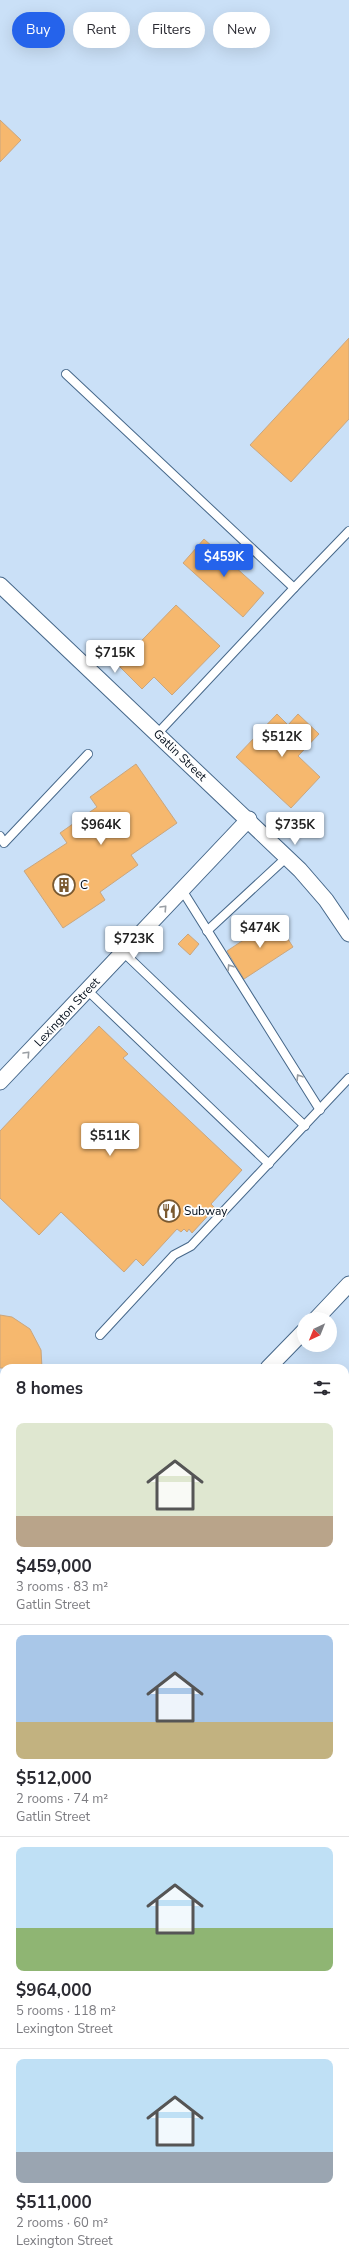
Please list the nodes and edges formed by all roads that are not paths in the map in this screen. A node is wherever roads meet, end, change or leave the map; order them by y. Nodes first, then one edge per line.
1 (66, 374) dead end
2 (349, 531) edge
3 (0, 585) edge
4 (294, 588) junction
5 (158, 733) junction
6 (88, 754) dead end
7 (249, 819) junction
8 (0, 836) edge
9 (287, 857) junction
10 (182, 890) junction
11 (207, 931) junction
12 (349, 934) edge
13 (123, 952) junction
14 (87, 990) junction
15 (349, 1078) edge
16 (0, 1082) edge
17 (320, 1110) junction
18 (305, 1126) junction
19 (269, 1164) junction
20 (349, 1284) edge
21 (323, 1312) edge
22 (100, 1335) dead end
23 (297, 1338) edge
24 (272, 1364) edge

1 - 4 lane
2 - 4 lane
3 - 5 street, Gatlin Street
4 - 5 lane
5 - 7 street, Gatlin Street
6 - 8 lane
7 - 9 street, Gatlin Street
7 - 10 street, Lexington Street
9 - 11 lane
9 - 12 street, Gatlin Street
10 - 11 lane
13 -> 10 street, Lexington Street
17 -> 11 lane
13 - 14 street, Lexington Street
13 - 18 lane
16 -> 14 street, Lexington Street
14 - 19 lane
15 - 17 lane
17 - 18 lane
18 - 19 lane
19 - 22 lane
20 - 21 street
23 - 24 street

